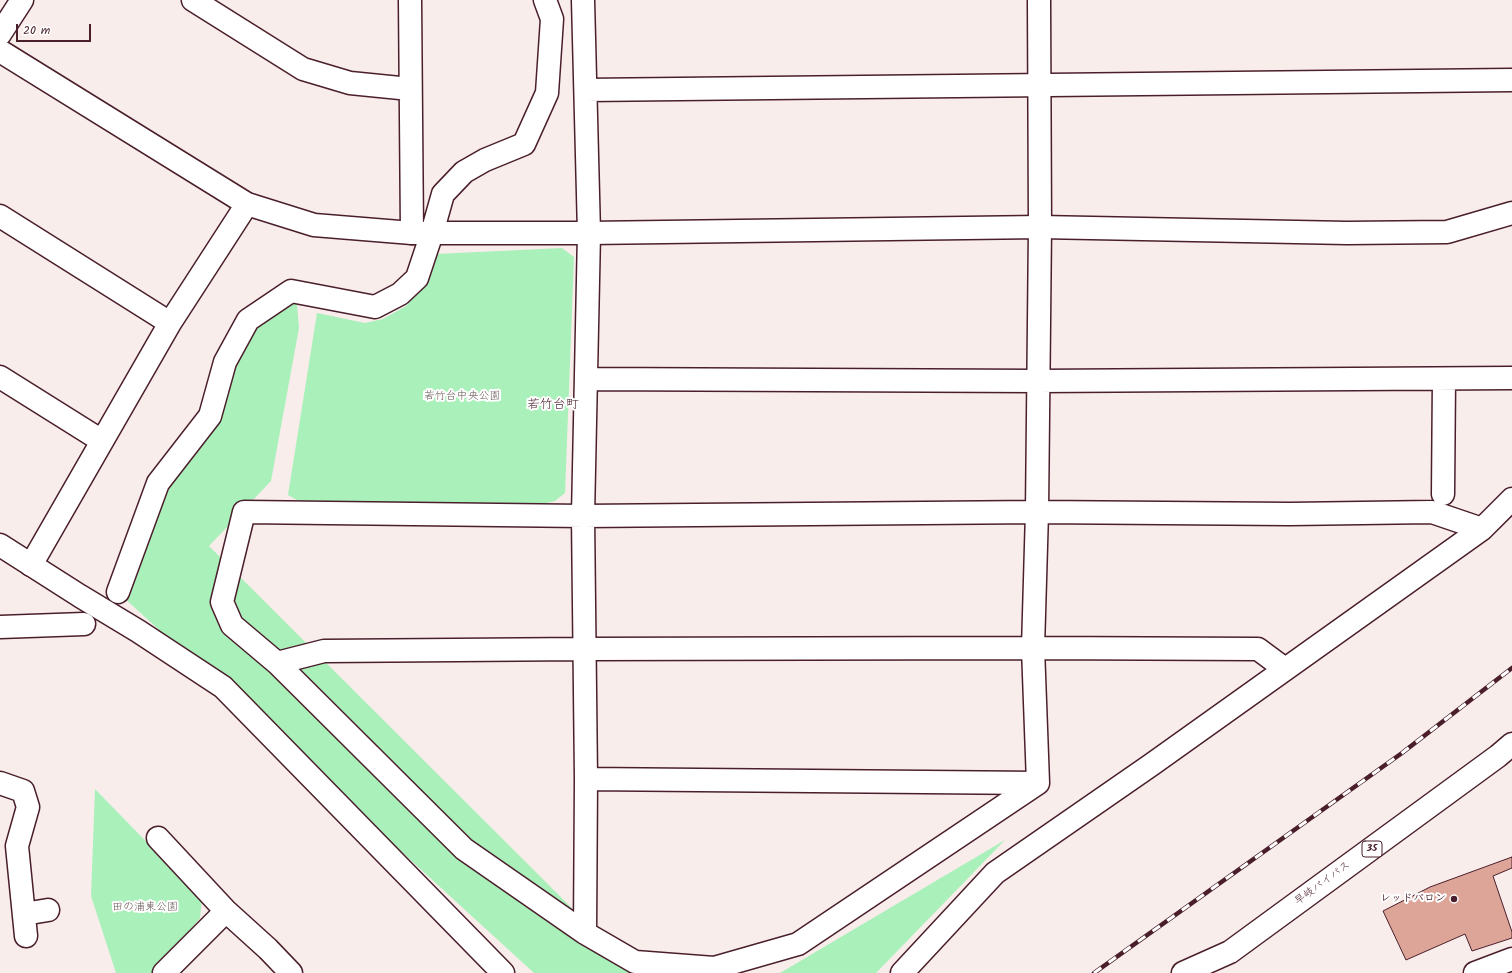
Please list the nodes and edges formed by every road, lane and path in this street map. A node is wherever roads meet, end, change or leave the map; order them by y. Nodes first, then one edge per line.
1 (22, 0) edge
2 (193, 0) edge
3 (410, 0) edge
4 (545, 0) edge
5 (583, 0) edge
6 (1039, 0) edge
7 (0, 34) edge
8 (0, 51) edge
9 (1512, 80) edge
10 (1040, 84) junction
11 (410, 89) junction
12 (586, 90) junction
13 (247, 204) junction
14 (1512, 213) edge
15 (0, 216) edge
16 (1040, 227) junction
17 (589, 233) junction
18 (422, 234) junction
19 (170, 323) junction
20 (0, 378) edge
21 (1512, 378) edge
22 (586, 379) junction
23 (1444, 379) junction
24 (1038, 381) junction
25 (102, 441) junction
26 (1443, 494) dead end
27 (1512, 499) edge
28 (1037, 512) junction
29 (583, 516) junction
30 (1482, 529) junction
31 (0, 545) edge
32 (31, 565) junction
33 (118, 592) dead end
34 (84, 624) dead end
35 (0, 627) edge
36 (1033, 648) junction
37 (584, 649) junction
38 (278, 663) junction
39 (1285, 669) junction
40 (1512, 744) edge
41 (586, 779) junction
42 (0, 783) edge
43 (1038, 783) junction
44 (158, 838) dead end
45 (48, 910) dead end
46 (226, 911) junction
47 (24, 914) junction
48 (585, 933) junction
49 (26, 936) dead end
50 (1230, 952) junction
51 (1512, 959) edge
52 (164, 973) edge
53 (291, 973) edge
54 (503, 973) edge
55 (902, 973) edge
56 (1183, 973) edge
57 (1214, 973) edge
58 (1475, 973) edge

1 - 7 main road
2 - 11 main road
3 - 11 main road
4 - 18 main road
5 - 12 main road
6 - 10 main road
8 - 13 main road
9 - 10 main road
10 - 12 main road
10 - 16 main road
11 - 18 main road
12 - 17 main road
13 - 18 main road
13 - 19 main road
14 - 16 main road
15 - 19 main road
16 - 17 main road
16 - 24 main road
17 - 18 main road
17 - 22 main road
18 - 33 main road
19 - 25 main road
20 - 25 main road
21 - 23 main road
22 - 24 main road
22 - 29 main road
23 - 24 main road
23 - 26 main road
24 - 28 main road
25 - 32 main road
27 - 30 main road
28 - 29 main road
28 - 30 main road
28 - 36 main road
29 - 37 main road
29 - 38 main road
30 - 39 main road
31 - 32 main road
32 - 54 main road
34 - 35 main road
36 - 37 main road
36 - 39 main road
36 - 43 main road
37 - 38 main road
37 - 41 main road
38 - 48 main road
39 - 55 main road
40 - 50 main road, 早岐バイパス / 35
41 - 43 main road
41 - 48 main road
42 - 47 main road
43 - 48 main road
44 - 46 main road
45 - 47 main road
46 - 52 main road
46 - 53 main road
47 - 49 main road
50 - 56 main road, 早岐バイパス / 35
50 - 57 main road, 早岐バイパス / 35
51 - 58 main road

